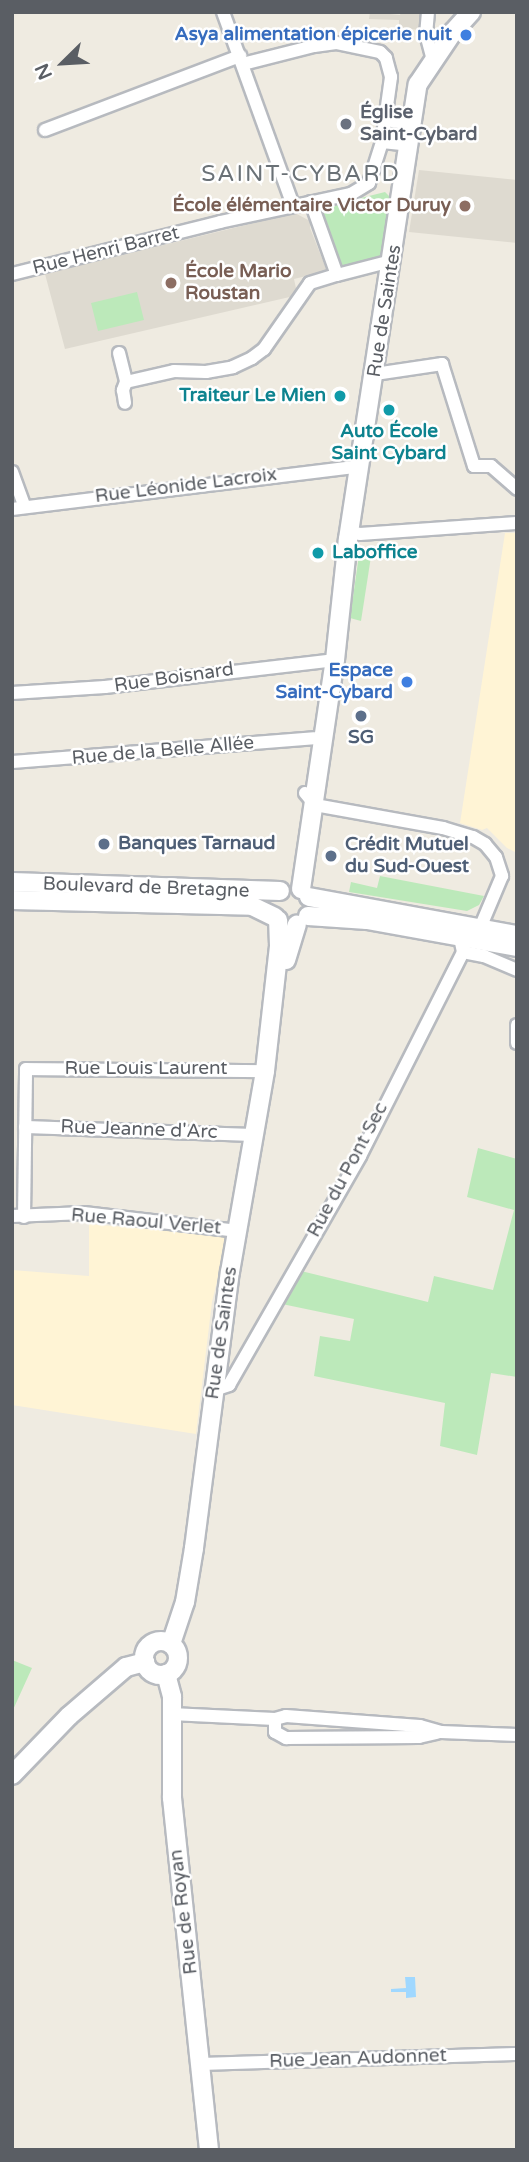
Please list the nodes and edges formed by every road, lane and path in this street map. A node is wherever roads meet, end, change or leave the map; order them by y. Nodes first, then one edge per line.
1 (223, 12) edge
2 (428, 12) edge
3 (471, 12) edge
4 (242, 60) junction
5 (433, 60) junction
6 (386, 120) junction
7 (412, 124) junction
8 (45, 130) dead end
9 (382, 142) junction
10 (409, 145) junction
11 (311, 202) junction
12 (293, 205) junction
13 (391, 261) junction
14 (12, 274) edge
15 (337, 275) junction
16 (119, 353) dead end
17 (375, 373) junction
18 (126, 382) junction
19 (125, 403) dead end
20 (360, 466) junction
21 (12, 472) edge
22 (517, 489) edge
23 (19, 508) edge
24 (517, 523) edge
25 (349, 532) junction
26 (332, 659) junction
27 (12, 693) edge
28 (314, 737) junction
29 (12, 762) edge
30 (309, 798) junction
31 (12, 882) edge
32 (294, 891) junction
33 (12, 900) edge
34 (277, 918) junction
35 (302, 921) junction
36 (480, 928) junction
37 (517, 935) edge
38 (461, 945) junction
39 (509, 946) edge
40 (517, 964) edge
41 (517, 970) edge
42 (272, 1022) junction
43 (517, 1026) edge
44 (517, 1044) edge
45 (265, 1071) junction
46 (24, 1127) junction
47 (254, 1135) junction
48 (18, 1217) edge
49 (238, 1231) junction
50 (214, 1390) junction
51 (171, 1644) junction
52 (145, 1662) junction
53 (166, 1674) junction
54 (172, 1714) junction
55 (275, 1719) junction
56 (441, 1732) junction
57 (517, 1735) edge
58 (12, 1775) edge
59 (517, 2054) edge
60 (200, 2064) junction
61 (209, 2150) edge

1 - 4 street
2 - 5 street
3 - 5 main road, Rue de Saintes
4 - 6 street
4 - 8 street
4 - 12 street
5 - 7 main road, Rue de Saintes
6 - 7 street
6 - 9 street
7 - 10 main road, Rue de Saintes
9 - 10 street
9 - 11 street, Rue Henri Barret
10 - 13 main road, Rue de Saintes
11 - 12 street, Rue Henri Barret
11 - 15 street
12 - 14 street, Rue Henri Barret
13 - 15 street
13 - 17 main road, Rue de Saintes
15 - 18 street
16 - 18 street
17 - 20 main road, Rue de Saintes
17 - 22 street
18 - 19 street
20 - 23 street, Rue Léonide Lacroix
20 - 25 main road, Rue de Saintes
21 - 23 street
24 - 25 street
25 - 26 main road, Rue de Saintes
26 - 27 street, Rue Boisnard
26 - 28 main road, Rue de Saintes
26 - 30 main road, Rue de Saintes
28 - 29 street, Rue de la Belle Allée
28 - 30 main road, Rue de Saintes
30 - 32 main road, Rue de Saintes
30 - 36 street
31 - 32 main road, Boulevard de Bretagne
32 - 34 main road, Rue de Saintes
32 - 35 main road, Rue de Saintes
32 - 36 main road, Boulevard de Bretagne
33 - 34 main road, Boulevard de Bretagne
34 - 35 main road, Boulevard de Bretagne
34 - 42 main road, Rue de Saintes
35 - 38 main road, Boulevard de Bretagne
35 - 42 main road, Rue de Saintes
36 - 37 main road, Boulevard de Bretagne
38 - 39 main road, Boulevard de Bretagne
38 - 41 street
38 - 50 street, Rue du Pont Sec
39 - 40 street
42 - 45 main road, Rue de Saintes
43 - 44 street
45 - 46 street, Rue Louis Laurent
45 - 47 main road, Rue de Saintes
46 - 47 street, Rue Jeanne d'Arc
46 - 48 street
47 - 49 main road, Rue de Saintes
48 - 49 street, Rue Raoul Verlet
49 - 50 main road, Rue de Saintes
50 - 51 main road, Rue de Saintes
51 - 52 main road
51 - 53 main road
52 - 53 main road
52 - 58 main road
53 - 54 main road, Rue de Royan
54 - 55 street
54 - 60 main road, Rue de Royan
55 - 56 street
55 - 56 street
56 - 57 street
59 - 60 street, Rue Jean Audonnet
60 - 61 main road, Rue de Royan

